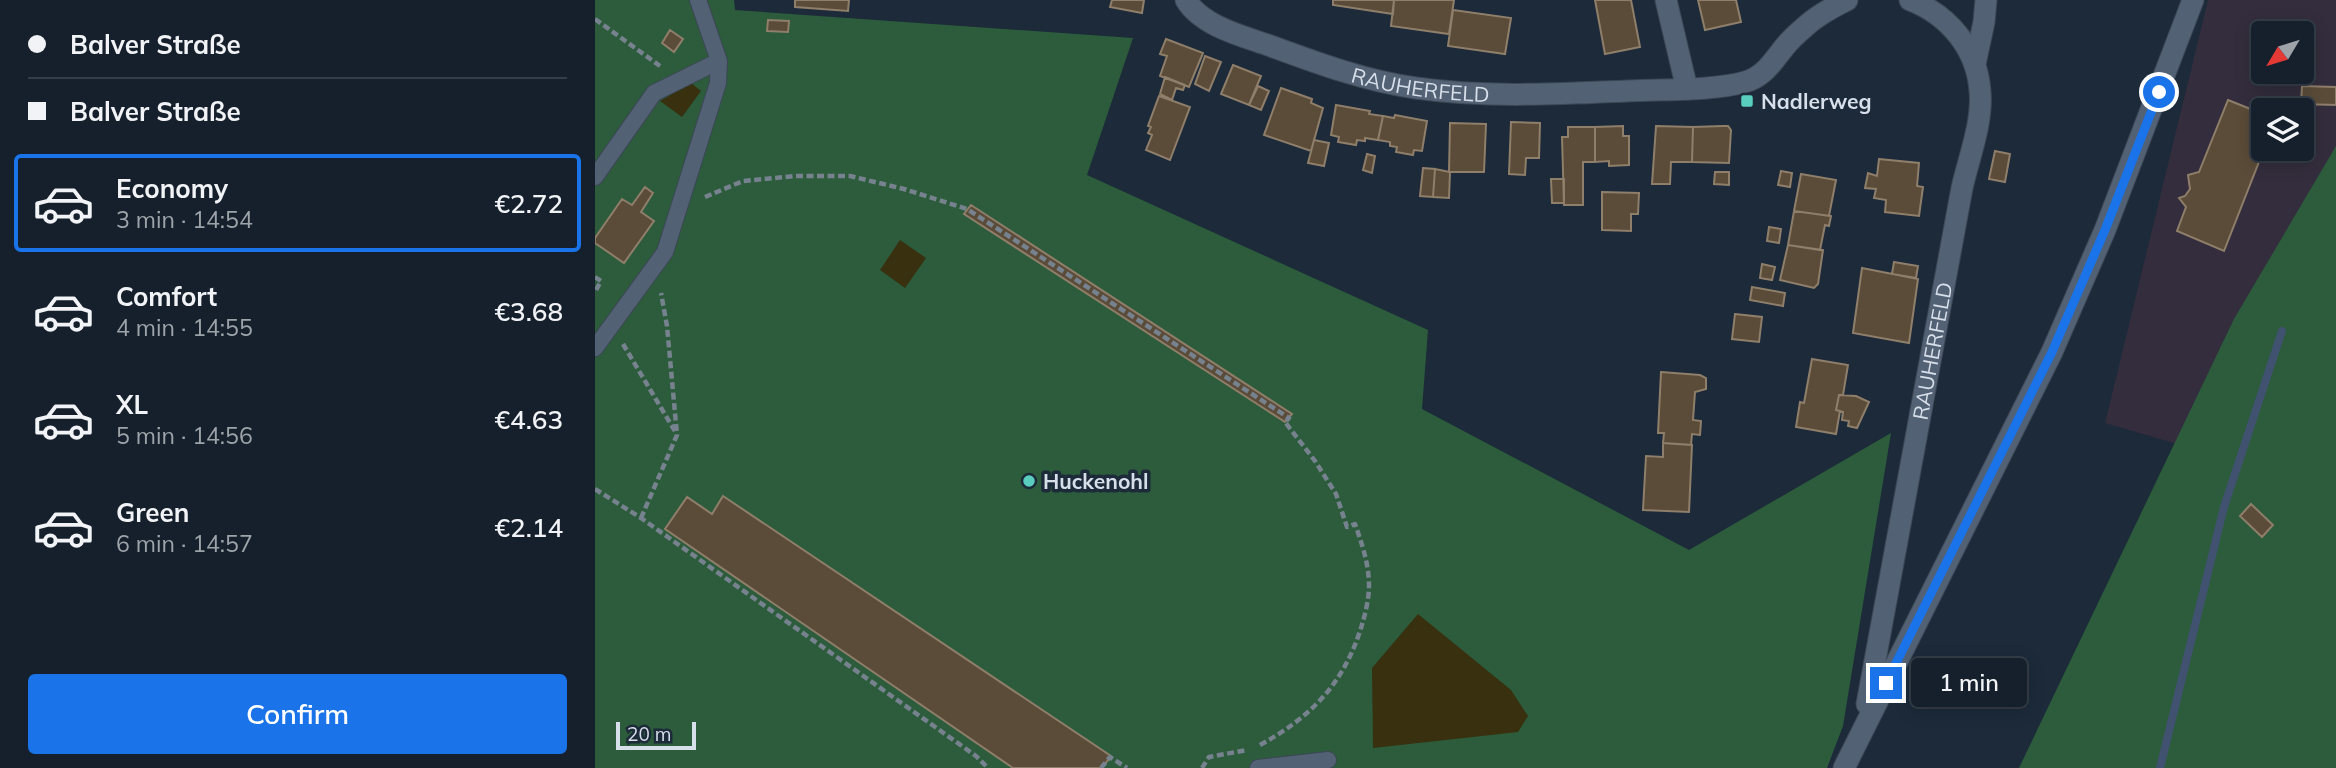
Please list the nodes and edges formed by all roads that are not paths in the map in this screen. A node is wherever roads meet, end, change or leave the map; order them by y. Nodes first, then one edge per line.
1 (698, 0) edge
2 (1666, 0) edge
3 (1847, 0) edge
4 (1910, 0) edge
5 (1986, 0) edge
6 (2193, 0) edge
7 (1187, 1) edge
8 (719, 61) junction
9 (1975, 64) junction
10 (1686, 89) junction
11 (595, 177) edge
12 (595, 348) edge
13 (1862, 731) junction
14 (1328, 760) dead end
15 (1258, 768) edge
16 (1844, 768) edge

1 - 8 lane
2 - 10 street
3 - 10 street, RAUHERFELD
4 - 9 street, RAUHERFELD
5 - 9 street
6 - 13 street
7 - 10 street, RAUHERFELD
8 - 11 lane
8 - 12 lane
9 - 13 street, RAUHERFELD
13 - 16 street
14 - 15 lane

